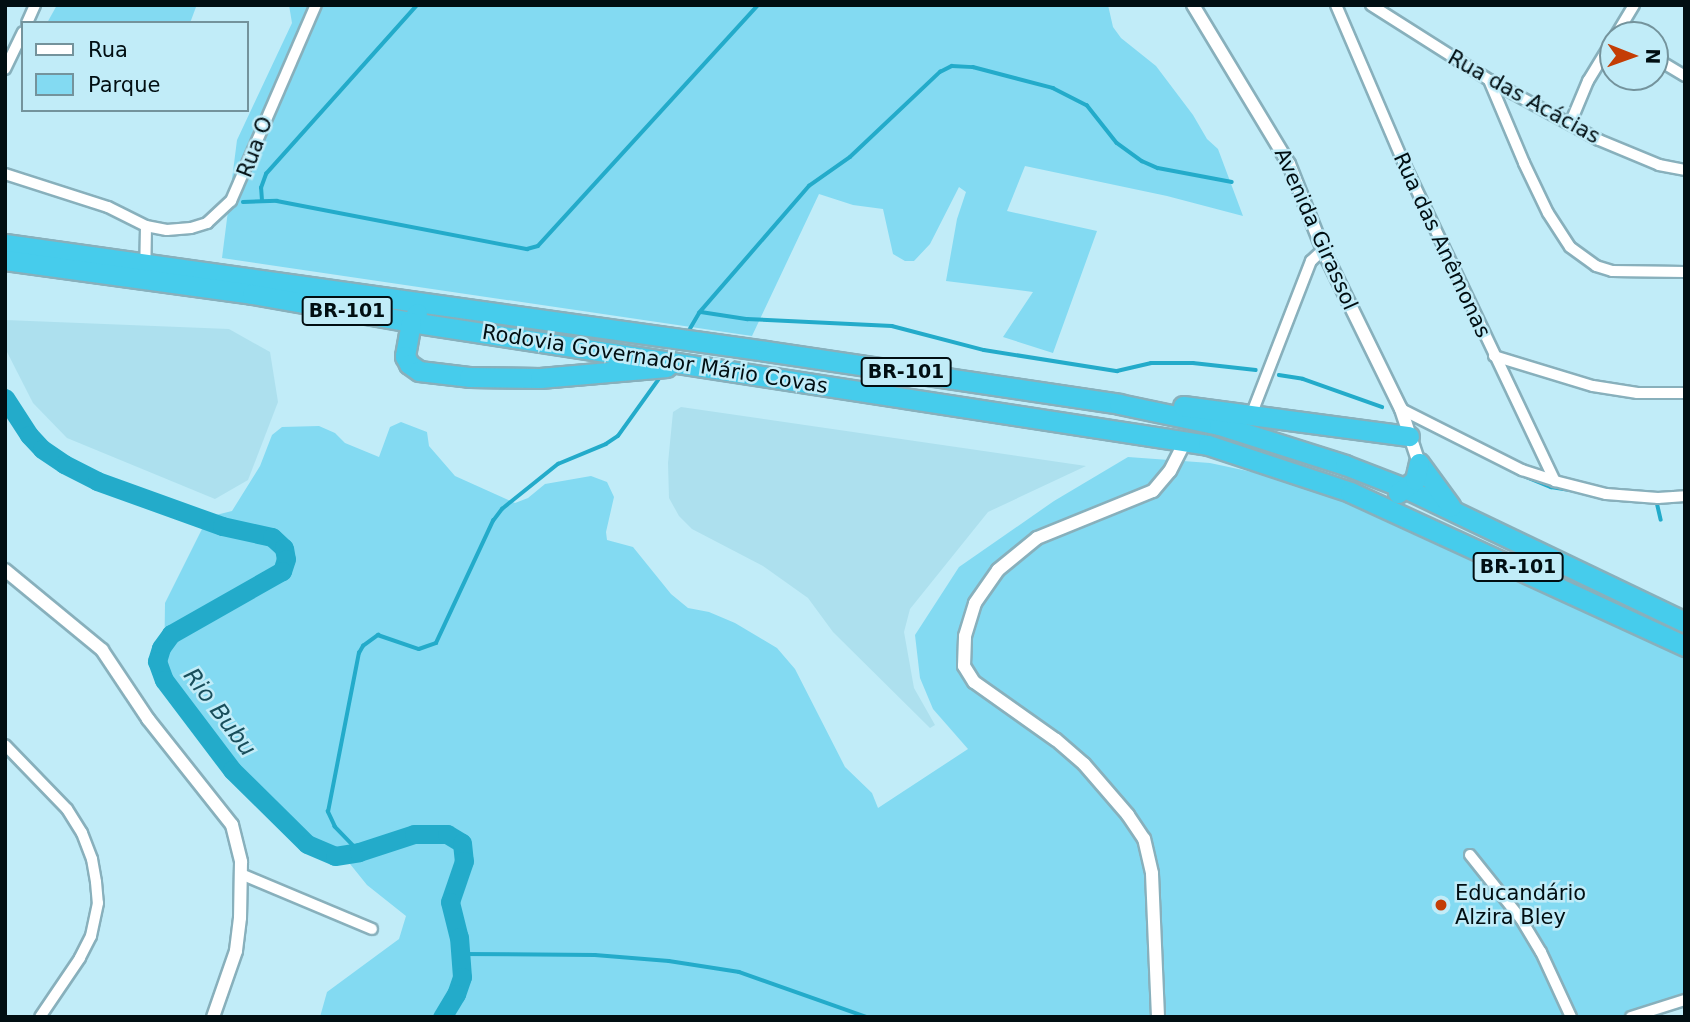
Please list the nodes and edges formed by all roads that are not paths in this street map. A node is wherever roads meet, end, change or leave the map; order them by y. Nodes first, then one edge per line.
1 (35, 5) edge
2 (316, 5) edge
3 (1193, 5) edge
4 (1336, 5) edge
5 (1371, 5) edge
6 (1634, 5) edge
7 (28, 21) edge
8 (1624, 21) edge
9 (21, 36) edge
10 (1599, 62) edge
11 (1669, 66) edge
12 (5, 69) edge
13 (1685, 76) edge
14 (1489, 80) junction
15 (1570, 124) junction
16 (1685, 170) edge
17 (5, 174) edge
18 (146, 226) junction
19 (5, 244) edge
20 (1323, 250) junction
21 (5, 260) edge
22 (145, 265) junction
23 (1685, 272) edge
24 (411, 322) junction
25 (626, 333) junction
26 (1494, 356) junction
27 (689, 363) junction
28 (1685, 393) edge
29 (1119, 404) junction
30 (1401, 409) junction
31 (1252, 413) junction
32 (1409, 436) junction
33 (1185, 441) junction
34 (1234, 452) junction
35 (1419, 463) junction
36 (1555, 481) junction
37 (1407, 489) junction
38 (1685, 496) edge
39 (1457, 514) junction
40 (5, 570) edge
41 (1685, 622) edge
42 (1685, 646) edge
43 (5, 745) edge
44 (1470, 855) dead end
45 (241, 874) junction
46 (372, 929) dead end
47 (1685, 1000) edge
48 (1574, 1016) edge
49 (40, 1017) edge
50 (213, 1017) edge
51 (1158, 1017) edge
52 (1631, 1017) edge

1 - 7 street
2 - 18 street, Rua O
3 - 20 street, Avenida Girassol
4 - 26 street, Rua das Anêmonas
5 - 14 street, Rua das Acácias
6 - 8 street
9 - 12 street
10 - 15 street
11 - 13 street
14 - 15 street, Rua das Acácias
14 - 23 street
15 - 16 street, Rua das Acácias
17 - 18 street, Rua O
18 - 22 street
19 - 22 highway, Rodovia Governador Mário Covas / BR-101
20 - 30 street, Avenida Girassol
20 - 31 street
21 - 24 highway, Rodovia Governador Mário Covas / BR-101
22 - 25 highway, Rodovia Governador Mário Covas / BR-101
24 - 25 highway
24 - 27 highway, Rodovia Governador Mário Covas / BR-101
24 - 27 highway
25 - 29 highway, Rodovia Governador Mário Covas / BR-101
26 - 28 street
26 - 36 street, Rua das Anêmonas
27 - 33 highway, Rodovia Governador Mário Covas / BR-101
29 - 31 highway
29 - 37 highway, Rodovia Governador Mário Covas / BR-101
30 - 32 street, Avenida Girassol
30 - 36 street
31 - 32 highway
32 - 35 street, Avenida Girassol
33 - 34 highway, Rodovia Governador Mário Covas / BR-101
33 - 51 street
34 - 37 highway
34 - 42 highway, Rodovia Governador Mário Covas / BR-101
35 - 37 highway
35 - 39 highway
36 - 38 street
37 - 39 highway, Rodovia Governador Mário Covas / BR-101
39 - 41 highway, Rodovia Governador Mário Covas / BR-101
40 - 45 street
43 - 49 street
44 - 48 street
45 - 46 street
45 - 50 street
47 - 52 street

